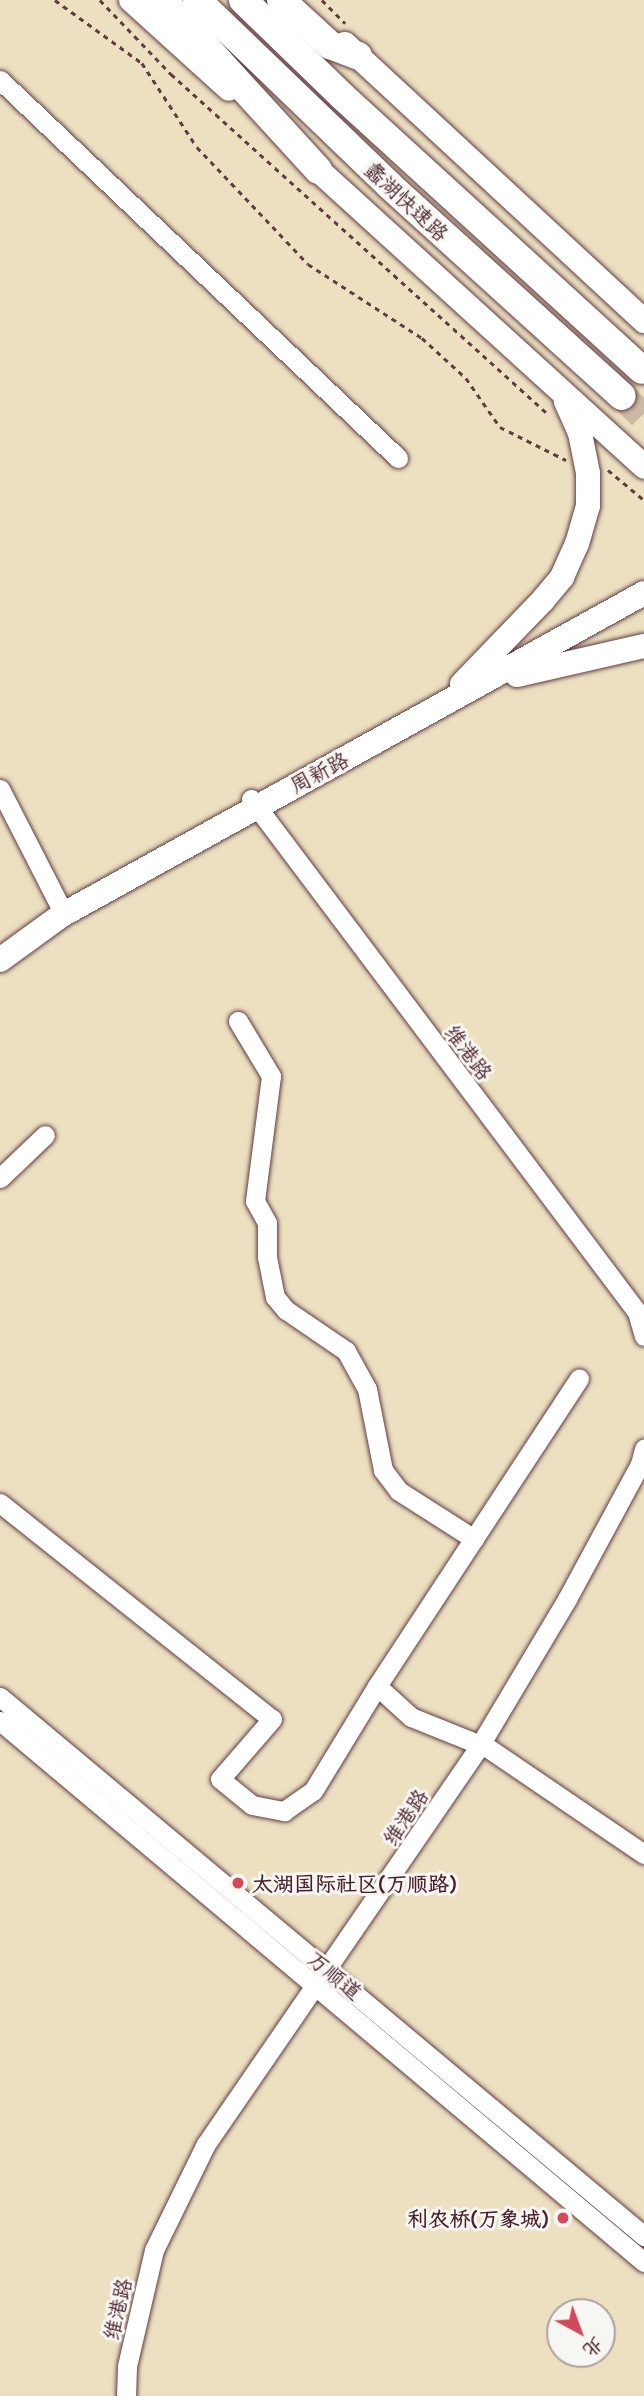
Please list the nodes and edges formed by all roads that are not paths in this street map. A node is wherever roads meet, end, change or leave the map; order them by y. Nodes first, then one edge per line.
1 (131, 0) edge
2 (163, 0) edge
3 (197, 0) edge
4 (243, 0) edge
5 (281, 0) edge
6 (298, 0) edge
7 (358, 57) junction
8 (0, 80) edge
9 (318, 170) junction
10 (641, 317) edge
11 (642, 370) tunnel mouth
12 (563, 394) junction
13 (622, 396) tunnel mouth
14 (638, 454) edge
15 (398, 458) dead end
16 (644, 583) edge
17 (644, 593) edge
18 (644, 646) edge
19 (466, 687) junction
20 (0, 789) edge
21 (257, 801) junction
22 (60, 906) junction
23 (0, 948) edge
24 (0, 960) edge
25 (237, 1021) dead end
26 (45, 1135) dead end
27 (0, 1178) edge
28 (644, 1306) edge
29 (644, 1336) edge
30 (579, 1378) dead end
31 (644, 1449) edge
32 (644, 1475) edge
33 (0, 1503) edge
34 (474, 1539) junction
35 (377, 1686) junction
36 (0, 1697) edge
37 (0, 1721) edge
38 (484, 1747) junction
39 (644, 1854) edge
40 (323, 1983) junction
41 (644, 2236) edge
42 (644, 2262) edge
43 (126, 2396) edge
44 (135, 2396) edge

1 - 9 main road
2 - 9 highway
3 - 13 highway, 蠡湖快速路
4 - 11 highway, 蠡湖快速路
5 - 7 highway
6 - 7 main road
7 - 10 main road
8 - 15 street
9 - 12 main road
12 - 14 main road
12 - 19 main road
16 - 19 main road, 周新路
17 - 19 main road, 周新路
18 - 19 main road
19 - 21 main road, 周新路
20 - 22 street
21 - 22 main road, 周新路
21 - 24 main road, 周新路
21 - 28 street, 维港路
21 - 29 street, 维港路
22 - 23 main road, 周新路
25 - 34 street
26 - 27 street
30 - 34 street
31 - 38 street, 维港路
32 - 38 street, 维港路
33 - 35 street
34 - 35 street
35 - 38 street
36 - 40 street, 万顺道
37 - 40 street, 万顺道
38 - 39 street
38 - 40 street, 维港路
40 - 41 street, 万顺道
40 - 42 street, 万顺道
40 - 43 street, 维港路
40 - 44 street, 维港路

